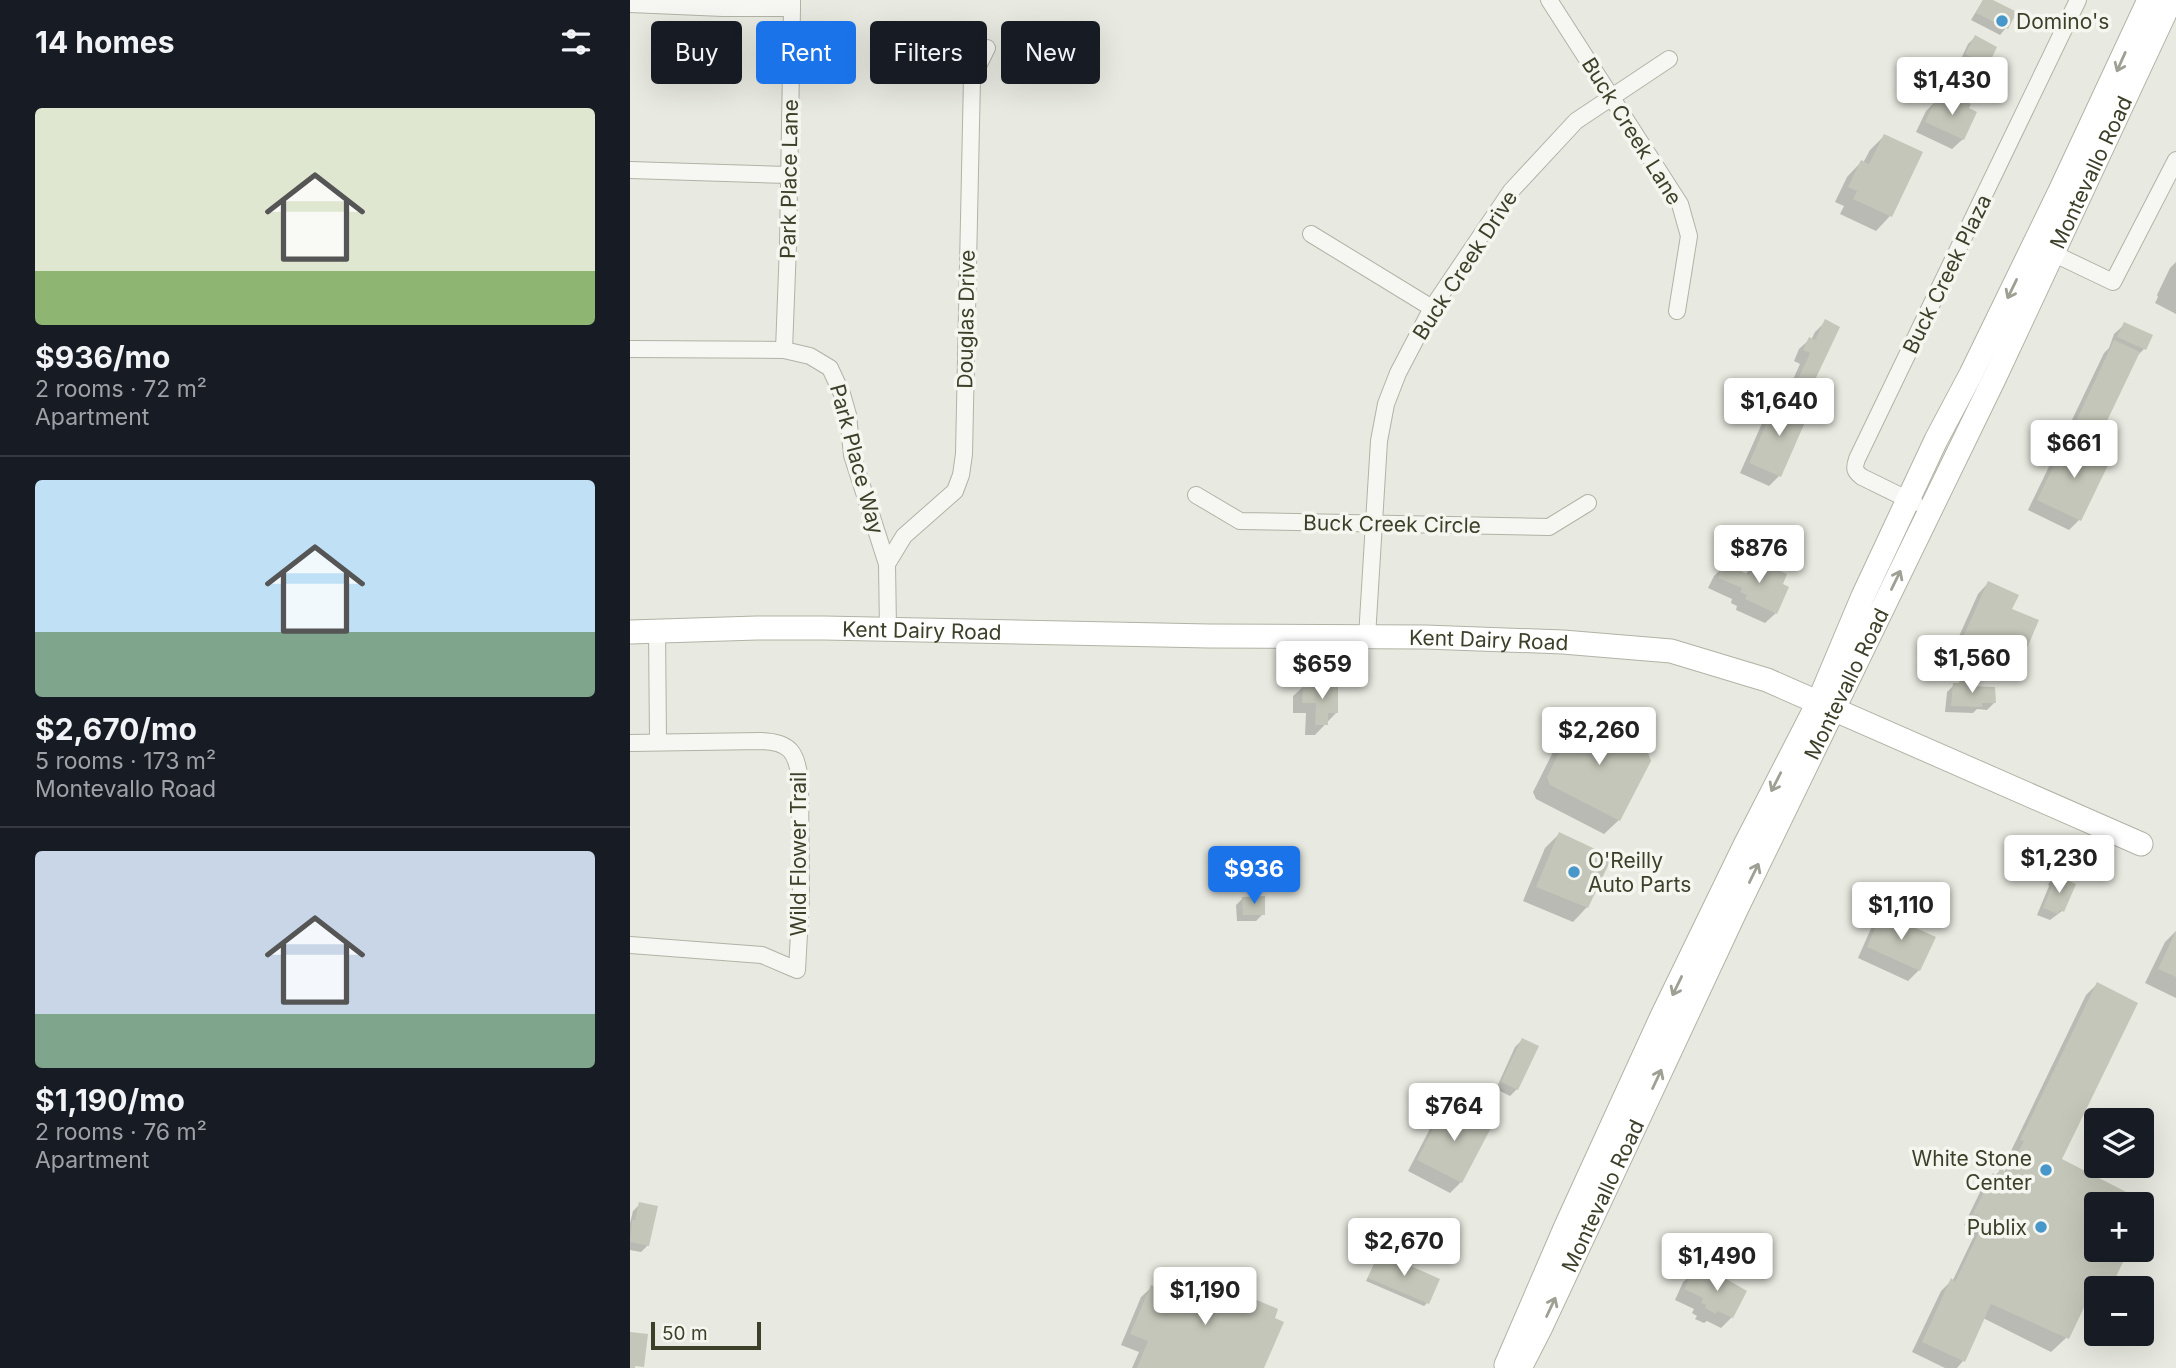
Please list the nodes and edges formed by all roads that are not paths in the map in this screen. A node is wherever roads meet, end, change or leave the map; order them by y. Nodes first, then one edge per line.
1 (1549, 0) edge
2 (2078, 0) edge
3 (2149, 0) edge
4 (2171, 0) edge
5 (630, 4) edge
6 (792, 4) edge
7 (1669, 59) dead end
8 (972, 84) edge
9 (1611, 96) junction
10 (2176, 160) edge
11 (630, 170) edge
12 (788, 175) junction
13 (1311, 234) dead end
14 (2043, 249) junction
15 (1432, 308) junction
16 (1677, 311) dead end
17 (630, 349) edge
18 (784, 350) junction
19 (1196, 495) dead end
20 (1908, 500) junction
21 (1588, 503) dead end
22 (1930, 510) junction
23 (1373, 523) junction
24 (887, 564) junction
25 (657, 630) junction
26 (888, 630) junction
27 (630, 632) edge
28 (1367, 636) junction
29 (1826, 706) junction
30 (658, 741) junction
31 (630, 743) edge
32 (2141, 844) dead end
33 (630, 945) edge
34 (1505, 1368) edge
35 (1520, 1368) edge

1 - 9 street, Buck Creek Lane
2 - 20 street, Buck Creek Plaza
3 -> 14 main road, Montevallo Road
4 - 14 main road, Montevallo Road
5 - 6 street, Park Place Lane
6 - 12 street, Park Place Lane
7 - 9 street, Buck Creek Drive
8 - 24 street, Douglas Drive
9 - 15 street, Buck Creek Drive
9 - 16 street, Buck Creek Lane
10 - 14 street
11 - 12 street
12 - 18 street, Park Place Lane
13 - 15 street
14 -> 20 main road, Montevallo Road
14 - 22 main road, Montevallo Road
15 - 23 street, Buck Creek Drive
17 - 18 street, Park Place Way
18 - 24 street, Park Place Way
19 - 23 street, Buck Creek Circle
20 - 22 street, Buck Creek Plaza
20 - 29 main road, Montevallo Road
21 - 23 street, Buck Creek Circle
29 -> 22 main road, Montevallo Road
23 - 28 street, Buck Creek Drive
24 - 26 street, Park Place Way
25 - 26 main road, Kent Dairy Road
25 - 27 main road, Kent Dairy Road
25 - 30 street
26 - 28 main road, Kent Dairy Road
28 - 29 main road, Kent Dairy Road
29 - 32 main road, Kent Dairy Road
29 -> 34 main road, Montevallo Road
35 -> 29 main road, Montevallo Road
30 - 31 street, Wild Flower Trail
30 - 33 street, Wild Flower Trail

